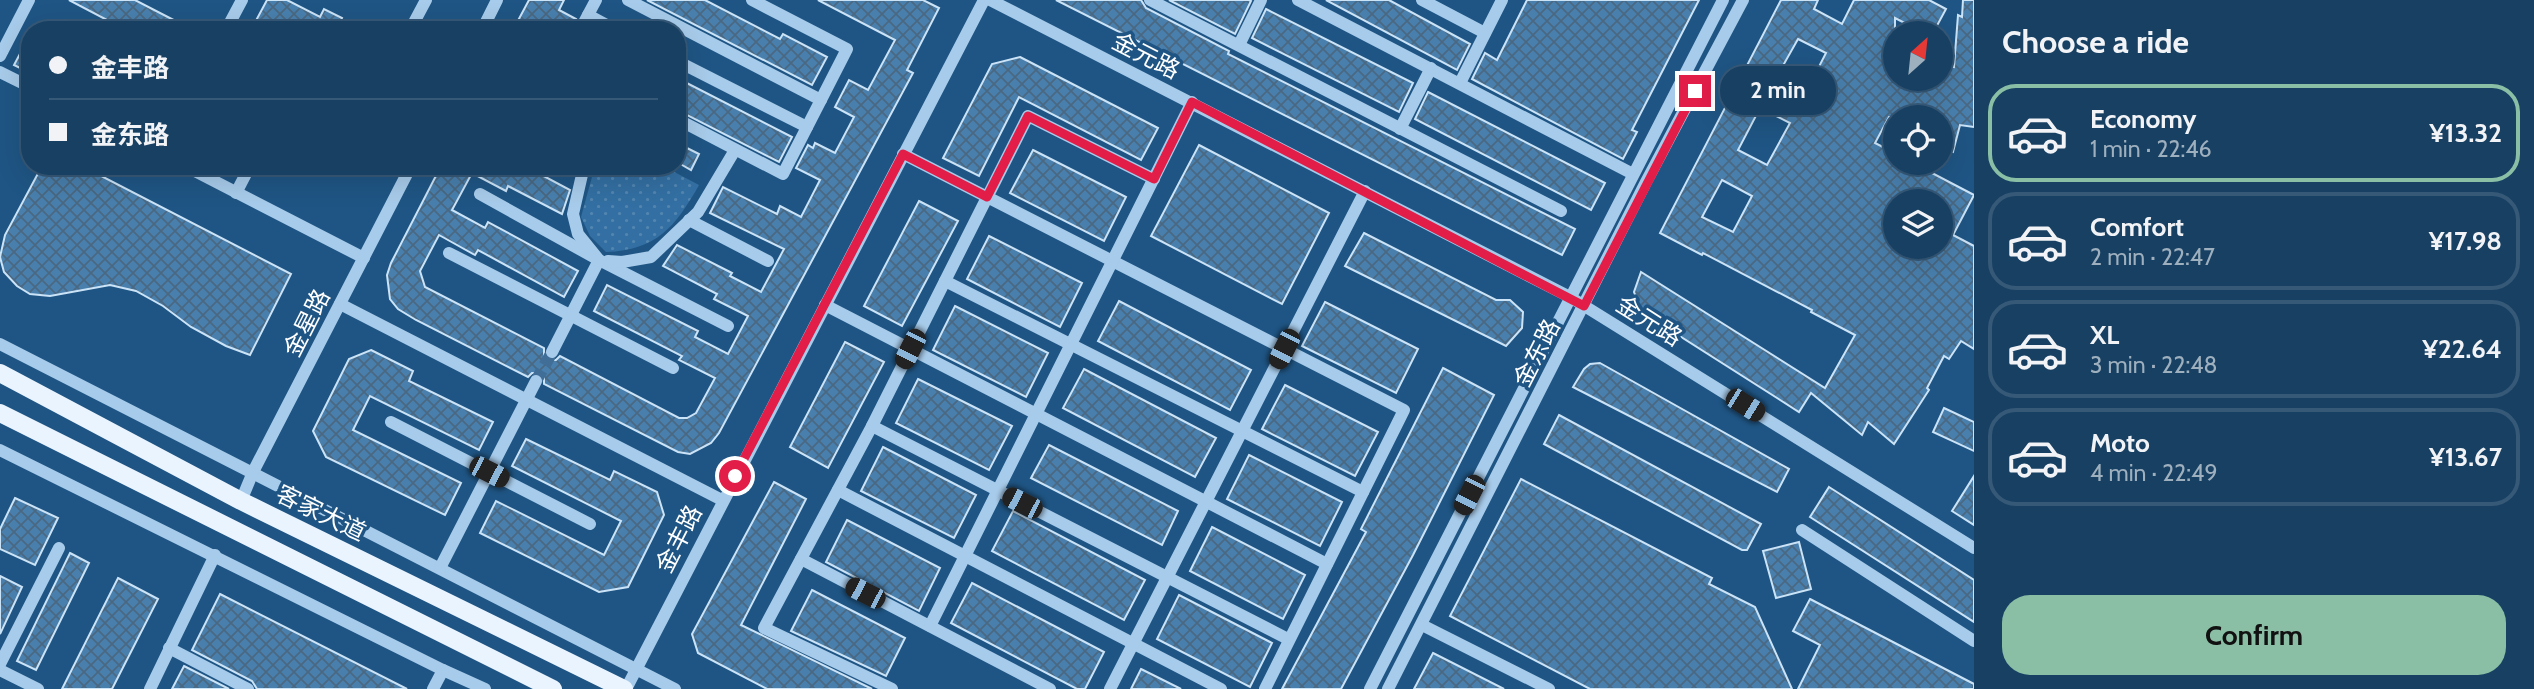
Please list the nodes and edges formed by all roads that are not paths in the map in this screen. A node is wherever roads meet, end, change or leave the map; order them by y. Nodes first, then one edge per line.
1 (29, 0) edge
2 (242, 0) edge
3 (426, 0) edge
4 (497, 0) edge
5 (596, 0) edge
6 (628, 0) edge
7 (752, 0) edge
8 (984, 0) edge
9 (990, 0) edge
10 (1150, 0) edge
11 (1261, 0) edge
12 (1298, 0) edge
13 (1422, 0) edge
14 (1502, 0) edge
15 (1723, 0) edge
16 (1743, 0) edge
17 (588, 15) junction
18 (231, 21) edge
19 (415, 21) edge
20 (486, 21) edge
21 (585, 21) edge
22 (599, 21) edge
23 (669, 21) edge
24 (686, 30) edge
25 (1485, 33) junction
26 (1239, 45) junction
27 (0, 56) edge
28 (686, 66) edge
29 (1431, 68) junction
30 (0, 72) edge
31 (21, 82) edge
32 (1460, 83) junction
33 (821, 100) junction
34 (1192, 102) junction
35 (686, 124) edge
36 (807, 127) junction
37 (1400, 129) junction
38 (735, 150) junction
39 (903, 154) junction
40 (1633, 174) junction
41 (202, 175) edge
42 (245, 175) edge
43 (406, 175) edge
44 (582, 175) edge
45 (1154, 179) junction
46 (1364, 191) junction
47 (236, 193) junction
48 (480, 194) dead end
49 (987, 197) junction
50 (1561, 212) dead end
51 (689, 220) junction
52 (449, 253) dead end
53 (364, 258) junction
54 (599, 260) junction
55 (768, 261) dead end
56 (1112, 261) junction
57 (945, 281) junction
58 (1570, 297) junction
59 (340, 304) junction
60 (825, 304) junction
61 (1584, 306) junction
62 (571, 315) junction
63 (728, 326) dead end
64 (0, 344) edge
65 (1070, 345) junction
66 (910, 349) junction
67 (1284, 349) junction
68 (552, 352) tunnel mouth
69 (673, 368) dead end
70 (0, 373) edge
71 (536, 380) tunnel mouth
72 (526, 399) junction
73 (0, 413) edge
74 (1036, 414) junction
75 (391, 422) dead end
76 (872, 426) junction
77 (1242, 431) junction
78 (0, 450) edge
79 (253, 472) junction
80 (489, 472) junction
81 (998, 490) junction
82 (838, 491) junction
83 (1363, 492) junction
84 (722, 500) junction
85 (241, 501) junction
86 (1206, 501) junction
87 (590, 524) dead end
88 (1802, 530) dead end
89 (59, 548) dead end
90 (1974, 548) edge
91 (215, 555) junction
92 (964, 556) junction
93 (801, 559) junction
94 (1327, 564) junction
95 (440, 568) junction
96 (1167, 577) junction
97 (1422, 625) junction
98 (930, 626) junction
99 (1289, 639) junction
100 (1974, 641) edge
101 (1133, 644) junction
102 (169, 648) junction
103 (0, 664) edge
104 (635, 669) junction
105 (0, 670) edge
106 (443, 670) junction
107 (38, 689) edge
108 (150, 689) edge
109 (248, 689) edge
110 (433, 689) edge
111 (485, 689) edge
112 (553, 689) edge
113 (625, 689) edge
114 (675, 689) edge
115 (892, 689) edge
116 (1050, 689) edge
117 (1110, 689) edge
118 (1221, 689) edge
119 (1265, 689) edge
120 (1370, 689) edge
121 (1388, 689) edge
122 (1549, 689) edge

1 - 27 street
2 - 18 street
3 - 19 street
4 - 20 street
5 - 17 street
6 - 23 street
7 - 33 street
8 - 39 street, 金丰路
9 - 34 street, 金元路
10 - 26 street
11 - 26 street
12 - 29 street
13 - 25 street
14 - 25 street
15 - 40 street, 金东路
16 - 61 street, 金东路
17 - 21 street
17 - 22 street
24 - 33 street
25 - 32 street
26 - 37 street
28 - 36 street
29 - 32 street
29 - 37 street
30 - 31 street
32 - 40 street
33 - 36 street
34 - 45 street
34 - 46 street, 金元路
35 - 38 street
36 - 38 street
37 - 50 street
38 - 51 street
39 - 49 street
39 - 60 street, 金丰路
40 - 58 street, 金东路
41 - 47 street
42 - 47 street
43 - 53 street, 金星路
44 - 54 street
45 - 49 street
45 - 56 street
46 - 58 street, 金元路
46 - 67 street
47 - 53 street
48 - 54 street
49 - 56 street
49 - 57 street
51 - 54 street
51 - 55 street
52 - 62 street
53 - 59 street, 金星路
54 - 62 street
54 - 63 street
56 - 65 street
56 - 67 street
57 - 65 street
57 - 66 street
58 - 61 street, 金元路
58 - 120 street, 金东路
59 - 72 street
59 - 79 street, 金星路
60 - 66 street
60 - 84 street, 金丰路
61 - 90 street, 金元路
61 - 97 street, 金东路
62 - 68 street
62 - 69 street
64 - 79 street
65 - 74 street
65 - 77 street
66 - 74 street
66 - 76 street
67 - 77 street
67 - 83 street
70 - 85 main road, 客家大道
71 - 72 street
72 - 80 street
72 - 84 street
73 - 112 main road
74 - 81 street
74 - 86 street
75 - 80 street
76 - 81 street
76 - 82 street
77 - 83 street
77 - 86 street
78 - 91 street
79 - 85 street, 金星路
79 - 95 street
80 - 87 street
80 - 95 street
81 - 92 street
81 - 96 street
82 - 92 street
82 - 93 street
83 - 94 street
84 - 104 street, 金丰路
85 - 113 main road, 客家大道
86 - 94 street
86 - 96 street
88 - 100 street
89 - 103 street
91 - 102 street
91 - 106 street
92 - 98 street
92 - 101 street
93 - 98 street
93 - 115 street
94 - 99 street
95 - 104 street
96 - 99 street
96 - 101 street
97 - 121 street, 金东路
97 - 122 street
98 - 116 street
99 - 119 street
101 - 117 street
101 - 118 street
102 - 108 street
102 - 109 street
104 - 113 street, 金丰路
104 - 114 street
105 - 107 street
106 - 110 street
106 - 111 street

